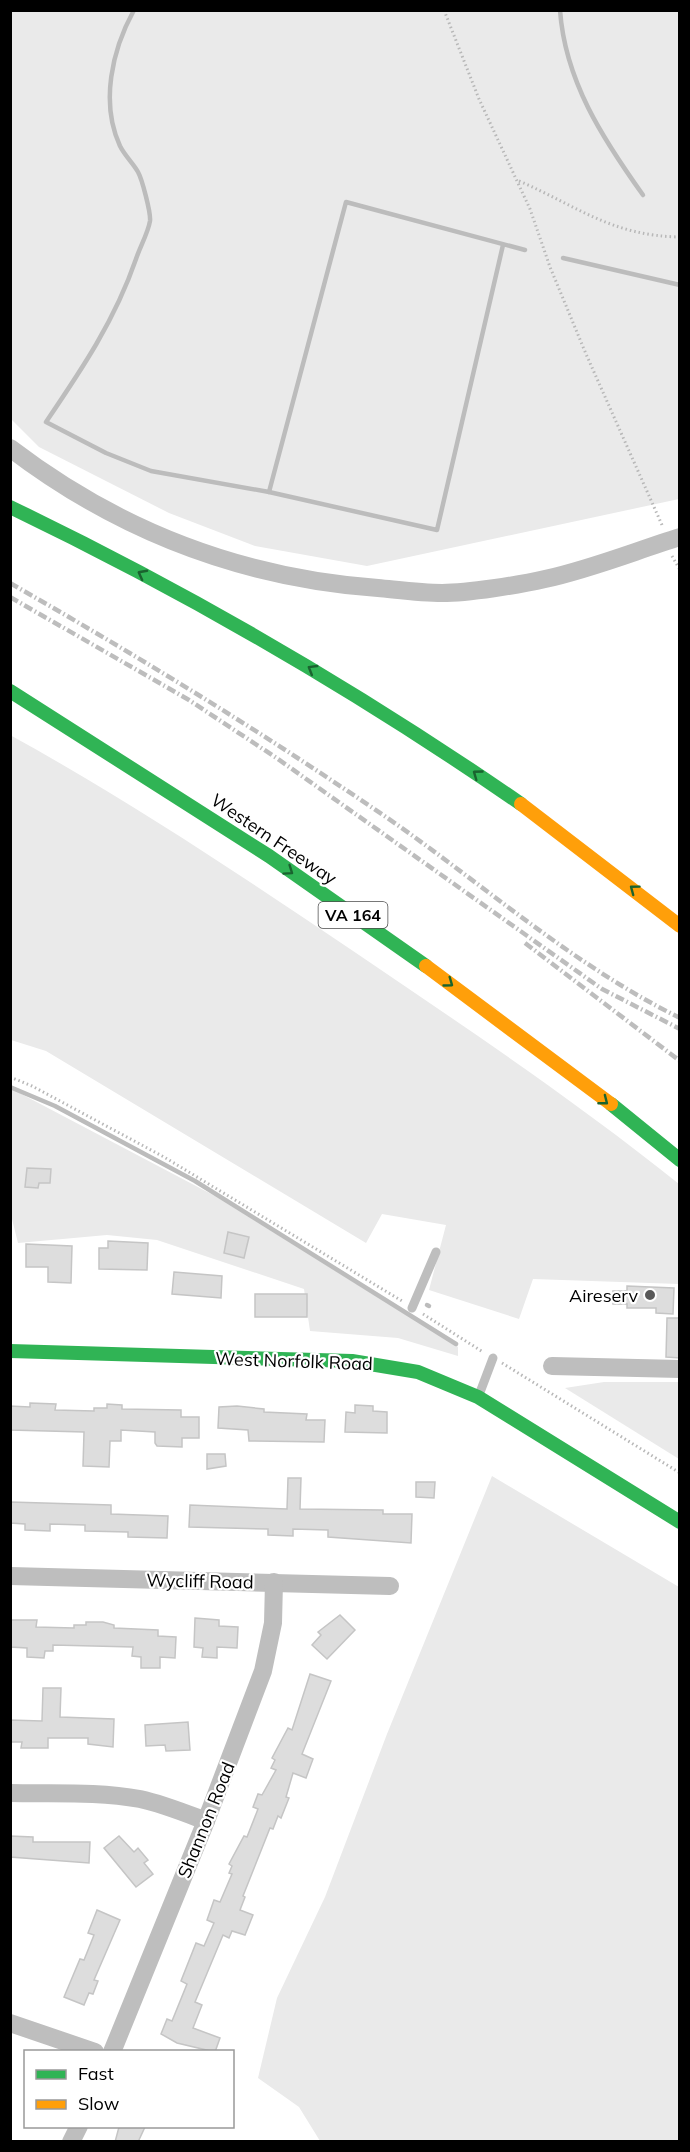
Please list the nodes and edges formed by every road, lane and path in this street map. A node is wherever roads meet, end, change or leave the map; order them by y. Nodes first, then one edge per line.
1 (444, 10) edge
2 (518, 180) junction
3 (680, 237) edge
4 (10, 448) edge
5 (10, 507) edge
6 (675, 538) edge
7 (10, 692) edge
8 (10, 708) edge
9 (244, 839) junction
10 (680, 926) edge
11 (10, 1077) edge
12 (680, 1160) edge
13 (436, 1252) dead end
14 (412, 1308) junction
15 (10, 1351) edge
16 (494, 1358) junction
17 (552, 1366) dead end
18 (680, 1369) edge
19 (478, 1397) junction
20 (680, 1473) edge
21 (680, 1522) edge
22 (10, 1576) edge
23 (274, 1582) junction
24 (390, 1586) dead end
25 (10, 1793) edge
26 (206, 1821) junction
27 (10, 2023) edge
28 (89, 2050) edge
29 (113, 2050) edge
30 (78, 2128) edge
31 (71, 2142) edge

1 - 2 path
2 - 3 path
2 - 6 path
4 - 6 street
10 -> 5 main road
7 - 9 main road, Western Freeway / VA 164
8 - 9 main road
9 -> 12 main road, Western Freeway / VA 164
11 - 14 path
13 - 14 lane
14 - 16 path
15 - 19 main road, West Norfolk Road
16 - 19 lane
16 - 20 path
17 - 18 street
19 - 21 main road, West Norfolk Road
22 - 23 street, Wycliff Road
23 - 24 street, Wycliff Road
23 - 26 street, Shannon Road
25 - 26 street
26 - 29 street, Shannon Road
27 - 28 street
30 - 31 street

